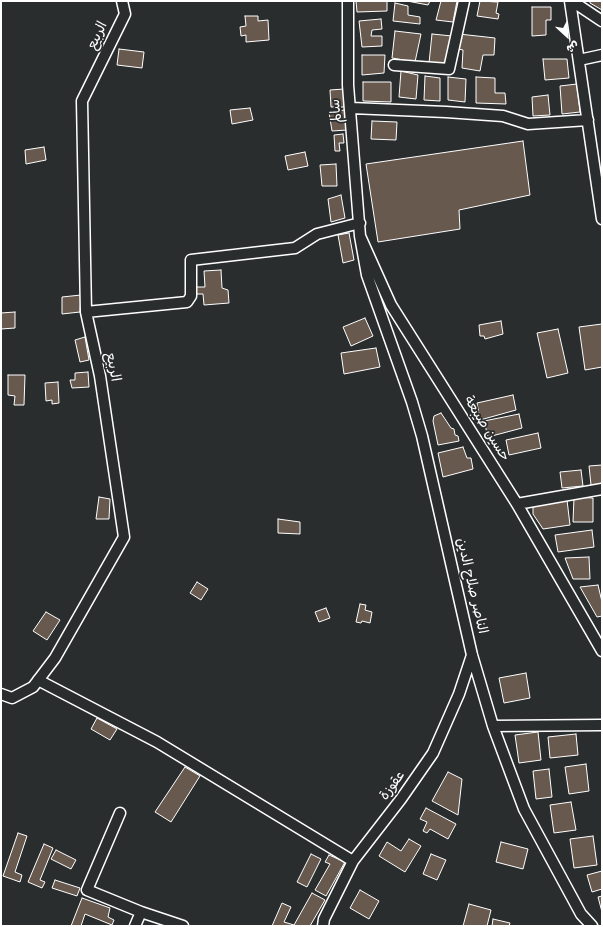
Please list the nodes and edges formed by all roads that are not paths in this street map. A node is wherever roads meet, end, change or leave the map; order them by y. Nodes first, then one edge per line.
1 (122, 1) edge
2 (348, 1) edge
3 (464, 1) edge
4 (571, 1) edge
5 (602, 21) edge
6 (602, 56) edge
7 (579, 60) junction
8 (394, 65) dead end
9 (351, 108) junction
10 (588, 120) junction
11 (601, 208) edge
12 (602, 219) edge
13 (359, 220) junction
14 (360, 236) junction
15 (86, 312) junction
16 (602, 489) edge
17 (516, 504) junction
18 (602, 651) edge
19 (472, 655) junction
20 (38, 680) junction
21 (1, 694) edge
22 (602, 725) edge
23 (493, 726) junction
24 (120, 813) dead end
25 (353, 861) junction
26 (141, 912) junction
27 (581, 914) junction
28 (135, 926) edge
29 (183, 926) edge
30 (323, 926) edge
31 (585, 926) edge
32 (592, 926) edge

1 - 15 street, الربيع
2 - 9 street, سالم
3 - 8 street
4 - 5 street
4 - 7 street
6 - 7 street
7 - 10 street
9 - 10 street
9 - 13 street, سالم
10 - 11 street
11 - 12 street
13 - 14 street, حسين صيبعة
13 - 15 street
14 - 17 street, حسين صيبعة
14 - 19 street, الناصر صلاح الدين
15 - 20 street, الربيع
16 - 17 street
17 - 18 street, حسين صيبعة
19 - 23 street, الناصر صلاح الدين
19 - 25 street, عقوزة
20 - 21 street, الربيع
20 - 25 street
22 - 23 street
23 - 27 street, الناصر صلاح الدين
24 - 26 street
25 - 30 street, عقوزة
26 - 28 street
26 - 29 street
27 - 31 street
27 - 32 street, الناصر صلاح الدين

